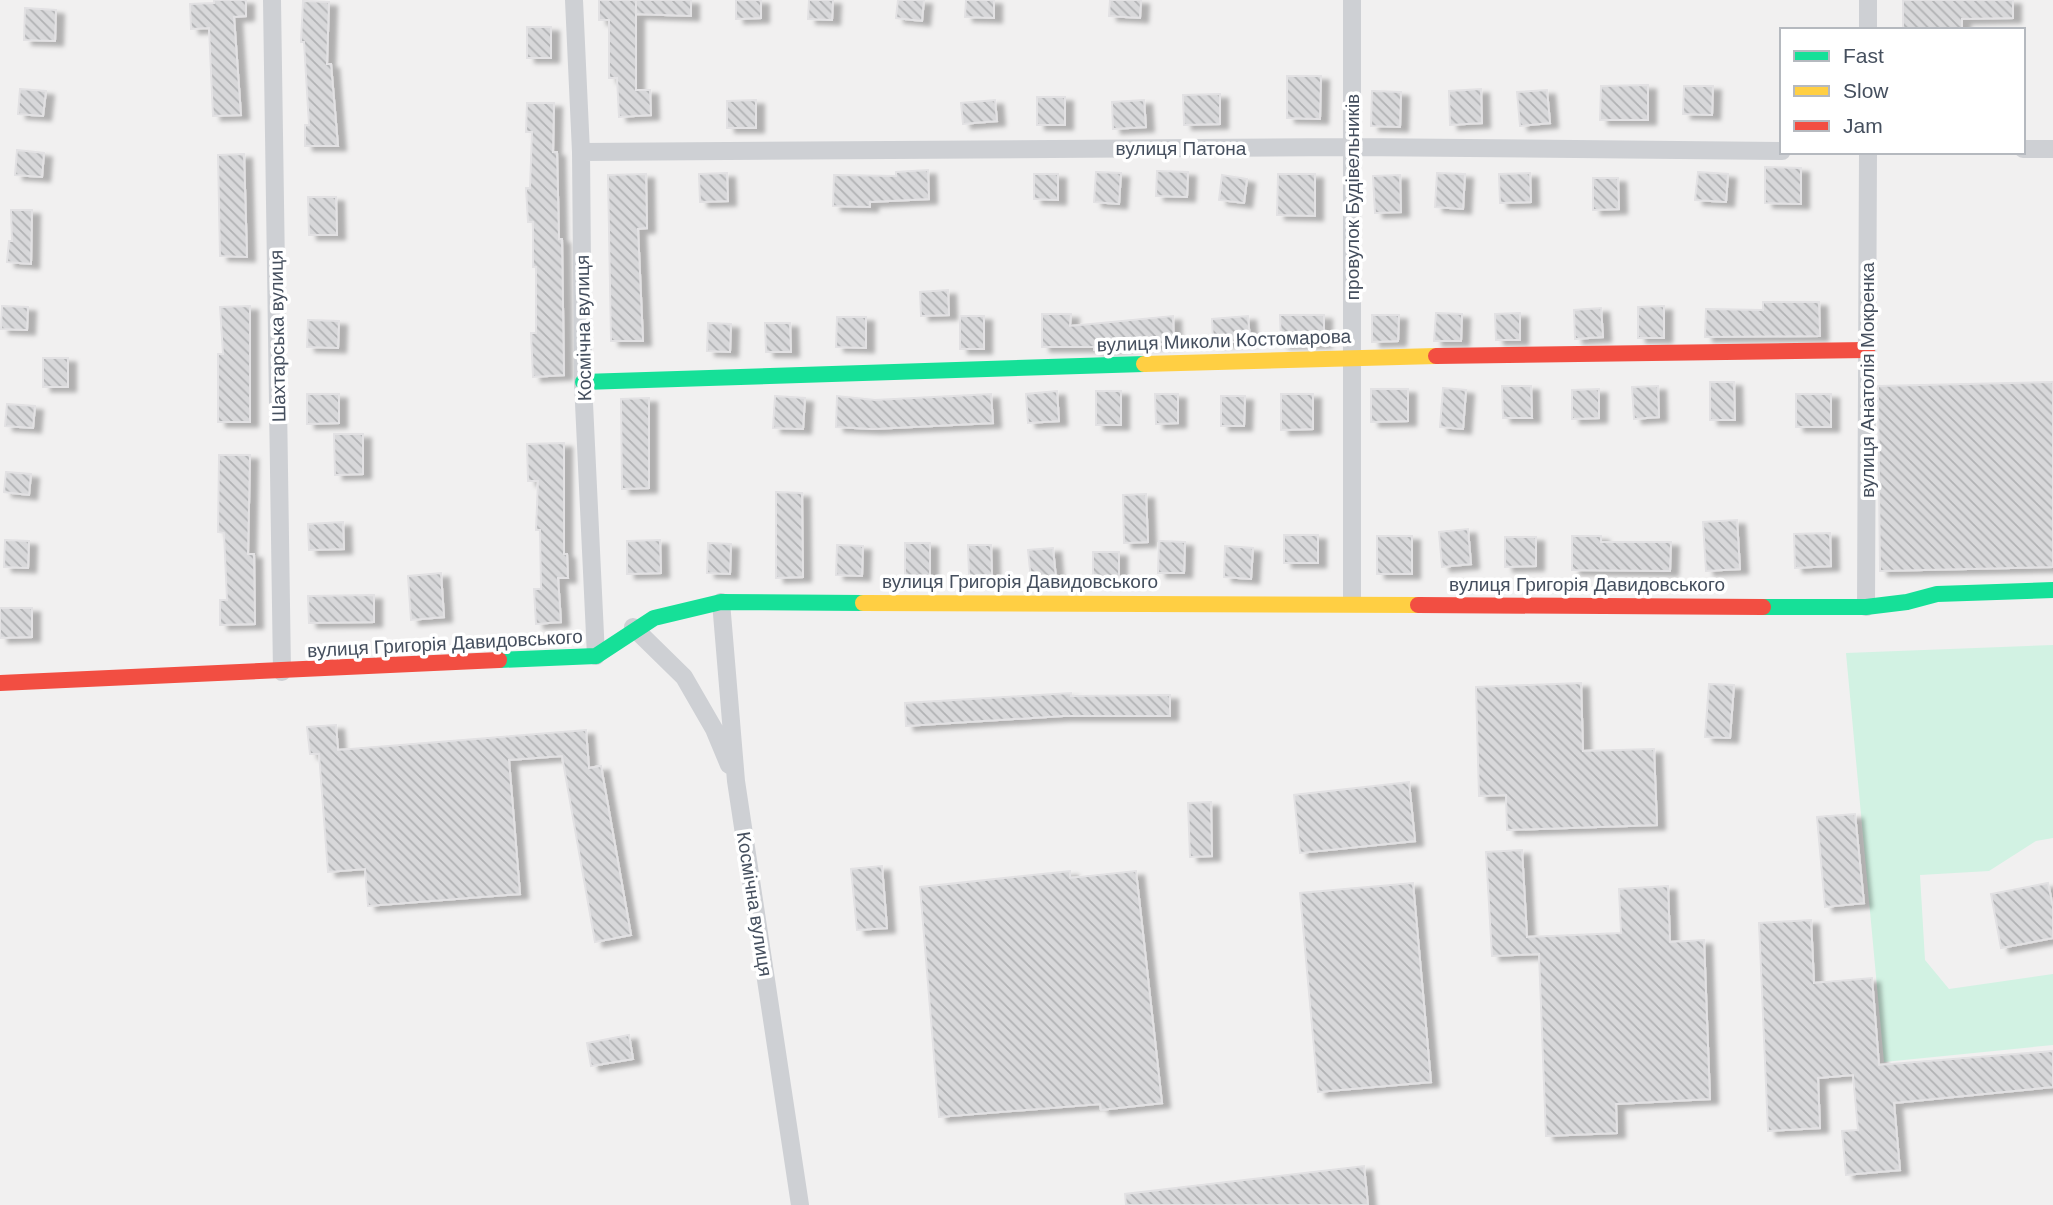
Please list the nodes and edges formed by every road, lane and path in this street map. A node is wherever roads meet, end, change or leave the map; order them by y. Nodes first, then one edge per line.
1 (272, 0) edge
2 (574, 0) edge
3 (1352, 0) edge
4 (1868, 0) edge
5 (1868, 28) edge
6 (1352, 147) junction
7 (2025, 149) edge
8 (2053, 149) edge
9 (1780, 151) edge
10 (581, 152) junction
11 (1868, 154) edge
12 (1867, 350) junction
13 (1352, 357) junction
14 (583, 382) junction
15 (2053, 590) edge
16 (721, 601) junction
17 (1352, 603) junction
18 (1866, 607) junction
19 (634, 627) junction
20 (596, 656) junction
21 (282, 672) junction
22 (0, 683) edge
23 (736, 781) junction
24 (800, 1205) edge

1 - 21 street, Шахтарська вулиця
2 - 10 street, Космічна вулиця
3 - 6 street, провулок Будівельників
4 - 5 street
6 - 9 street, вулиця Патона
6 - 10 street, вулиця Патона
6 - 13 street, провулок Будівельників
7 - 8 street
10 - 14 street, Космічна вулиця
11 - 12 street, вулиця Анатолія Мокренка
12 - 13 street, вулиця Миколи Костомарова
12 - 18 street, вулиця Анатолія Мокренка
13 - 14 street, вулиця Миколи Костомарова
13 - 17 street, провулок Будівельників
14 - 20 street, Космічна вулиця
15 - 18 street, вулиця Григорія Давидовського
16 - 17 street, вулиця Григорія Давидовського
16 - 19 street, вулиця Григорія Давидовського
16 - 23 street, Космічна вулиця
17 - 18 street, вулиця Григорія Давидовського
19 - 20 street, вулиця Григорія Давидовського
19 - 23 street
20 - 21 street, вулиця Григорія Давидовського
21 - 22 street, вулиця Григорія Давидовського
23 - 24 street, Космічна вулиця

